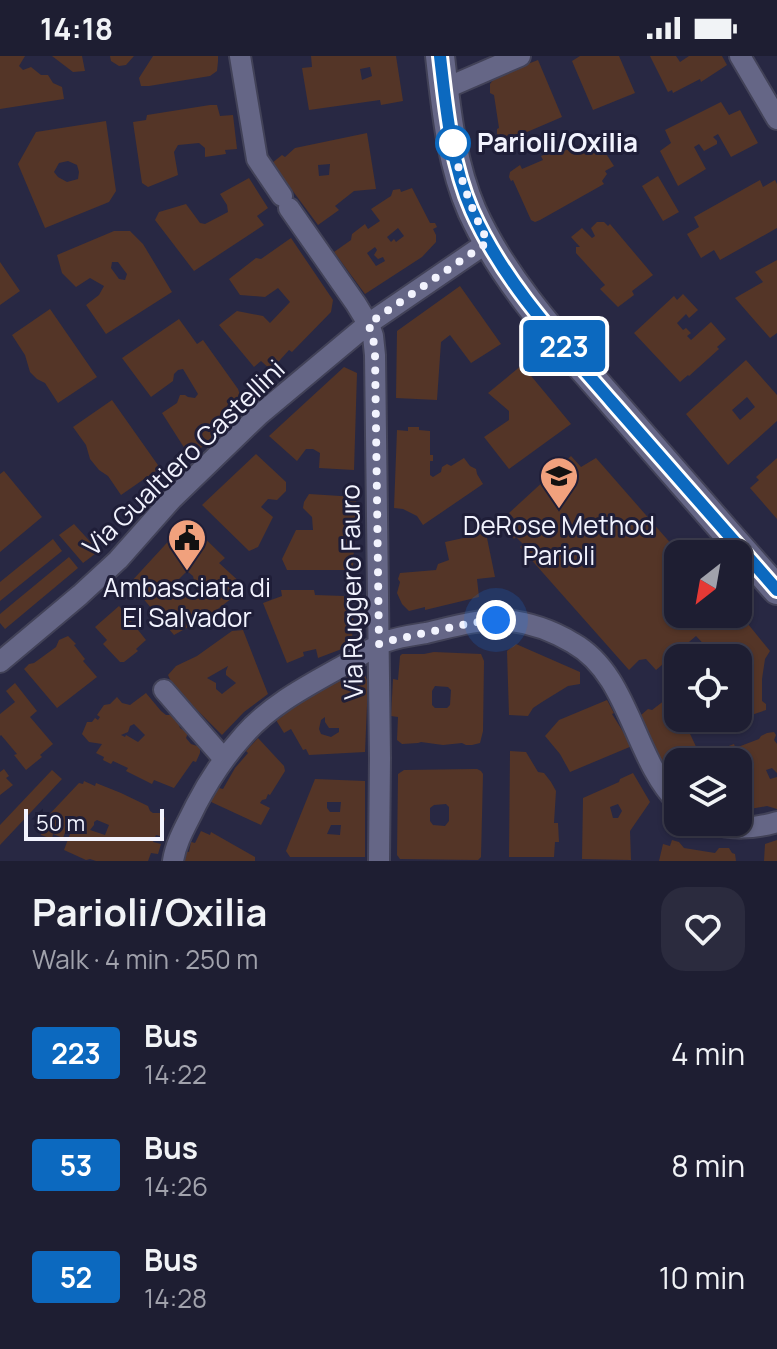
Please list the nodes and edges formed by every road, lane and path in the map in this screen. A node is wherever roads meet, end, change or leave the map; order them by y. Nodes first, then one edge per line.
1 (240, 56) edge
2 (440, 56) edge
3 (520, 56) edge
4 (740, 56) edge
5 (444, 89) junction
6 (777, 119) edge
7 (488, 242) junction
8 (368, 324) junction
9 (777, 590) edge
10 (379, 644) junction
11 (0, 662) edge
12 (164, 690) dead end
13 (224, 759) junction
14 (664, 785) edge
15 (777, 822) edge
16 (752, 828) edge
17 (173, 861) edge
18 (379, 861) edge

1 - 8 street
2 - 5 main road
3 - 5 street
4 - 6 street
5 - 7 main road
7 - 8 street, Via Gualtiero Castellini
7 - 9 main road
8 - 10 street, Via Ruggero Fauro
8 - 11 street, Via Gualtiero Castellini
10 - 13 street
10 - 14 street
10 - 18 street, Via Ruggero Fauro
12 - 13 street
13 - 17 street
15 - 16 street

